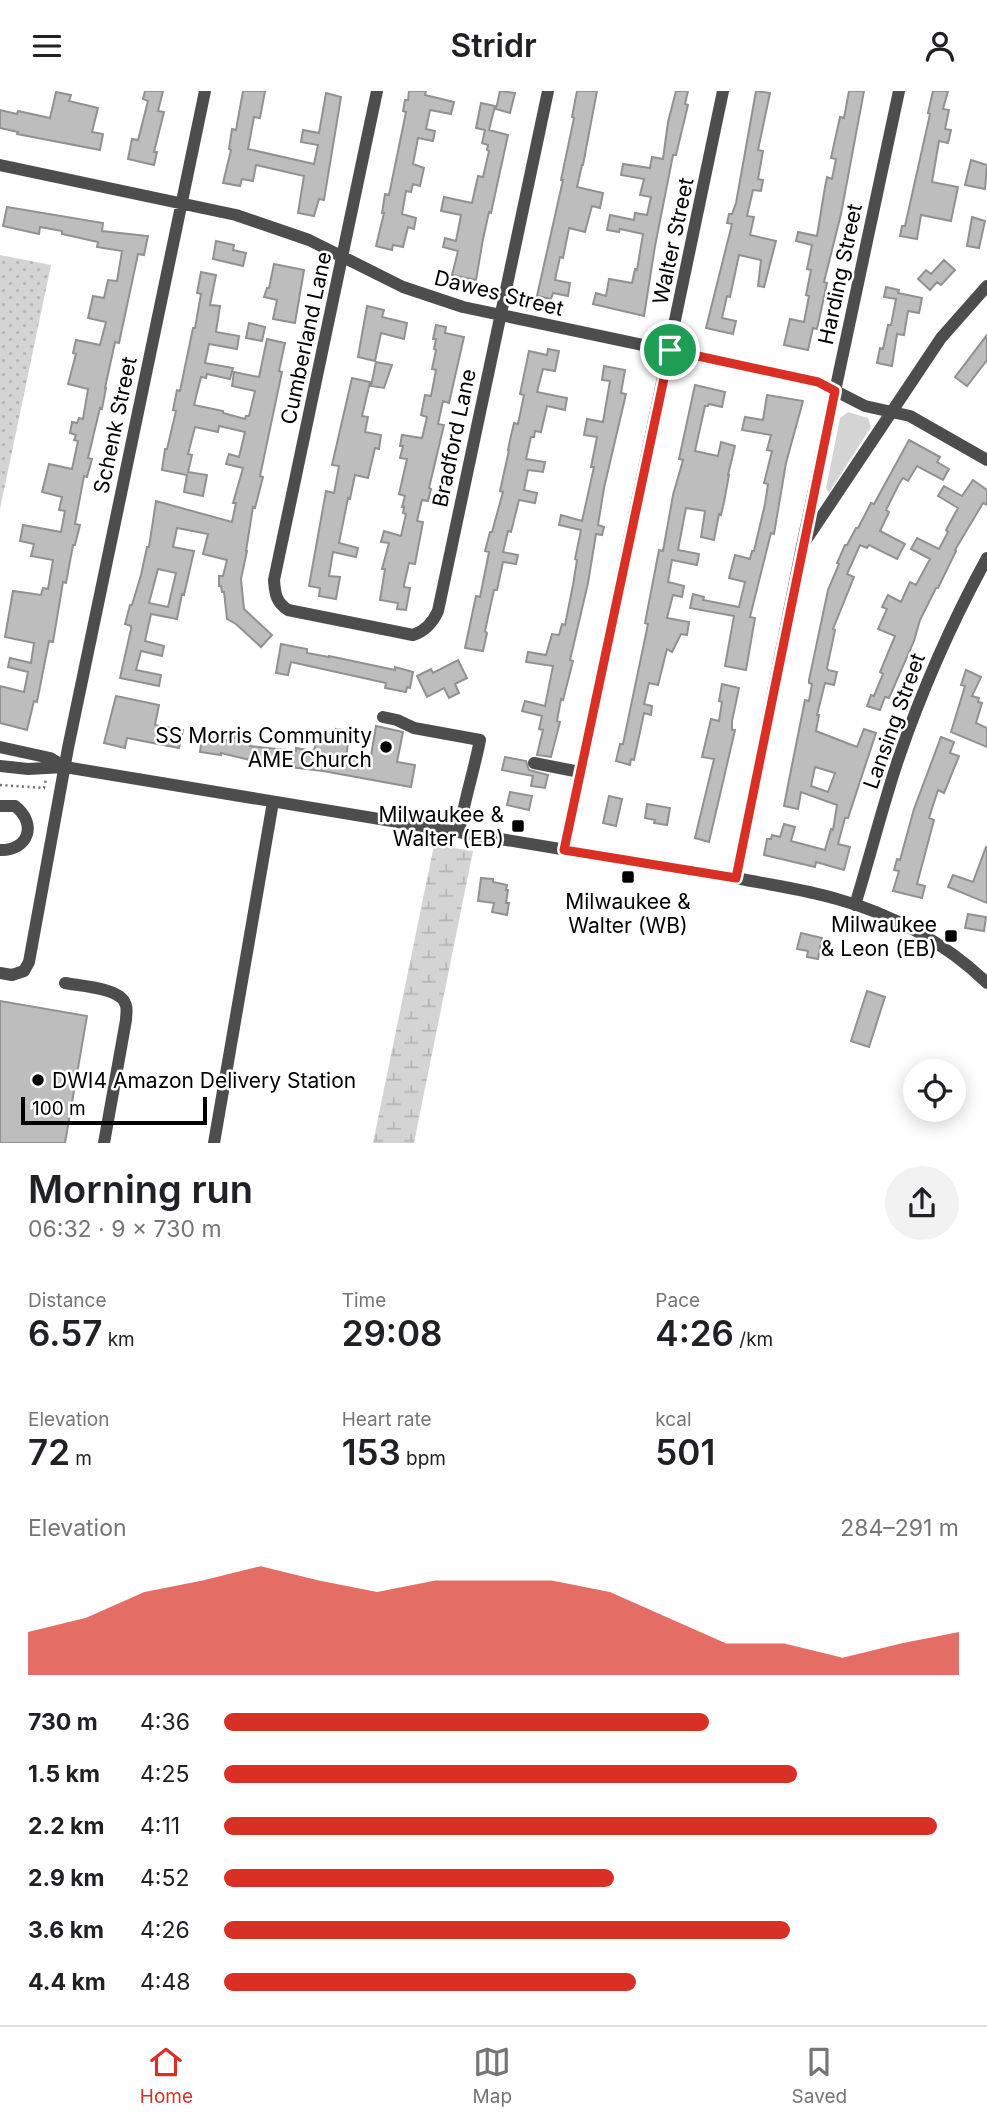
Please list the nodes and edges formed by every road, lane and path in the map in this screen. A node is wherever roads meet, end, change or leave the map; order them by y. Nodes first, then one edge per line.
1 (205, 91) edge
2 (377, 91) edge
3 (548, 91) edge
4 (723, 91) edge
5 (899, 91) edge
6 (0, 165) edge
7 (181, 202) junction
8 (342, 258) junction
9 (987, 286) edge
10 (499, 315) junction
11 (670, 350) junction
12 (835, 391) junction
13 (891, 412) junction
14 (987, 460) edge
15 (802, 546) junction
16 (987, 558) edge
17 (275, 593) joint
18 (383, 717) dead end
19 (0, 747) edge
20 (534, 763) dead end
21 (0, 766) edge
22 (65, 767) junction
23 (580, 772) junction
24 (273, 801) junction
25 (0, 806) edge
26 (459, 832) junction
27 (0, 850) edge
28 (564, 850) junction
29 (736, 878) junction
30 (855, 905) junction
31 (0, 973) edge
32 (987, 981) edge
33 (65, 983) dead end
34 (104, 1143) edge
35 (214, 1143) edge

1 - 7 street, Schenk Street
2 - 8 street, Cumberland Lane
3 - 10 street, Bradford Lane
4 - 11 street, Walter Street
5 - 12 street, Harding Street
6 - 7 street, Dawes Street
7 - 8 street, Dawes Street
7 - 22 street, Schenk Street
8 - 10 street, Dawes Street
8 - 17 street, Cumberland Lane
9 - 13 street
10 - 11 street, Dawes Street
10 - 17 street, Bradford Lane
11 - 12 street, Dawes Street
11 - 23 street, Walter Street
12 - 13 street, Dawes Street
12 - 15 street, Harding Street
13 - 14 street, Dawes Street
13 - 15 street
15 - 29 street, Harding Street
16 - 30 street, Lansing Street
18 - 26 street
19 - 22 street
20 - 23 street
21 - 22 street
22 - 24 street
22 - 31 street, Schenk Street
23 - 28 street, Walter Street
24 - 26 street
24 - 35 street
25 - 27 street
26 - 28 street
28 - 29 street
29 - 30 street
30 - 32 street
33 - 34 street

